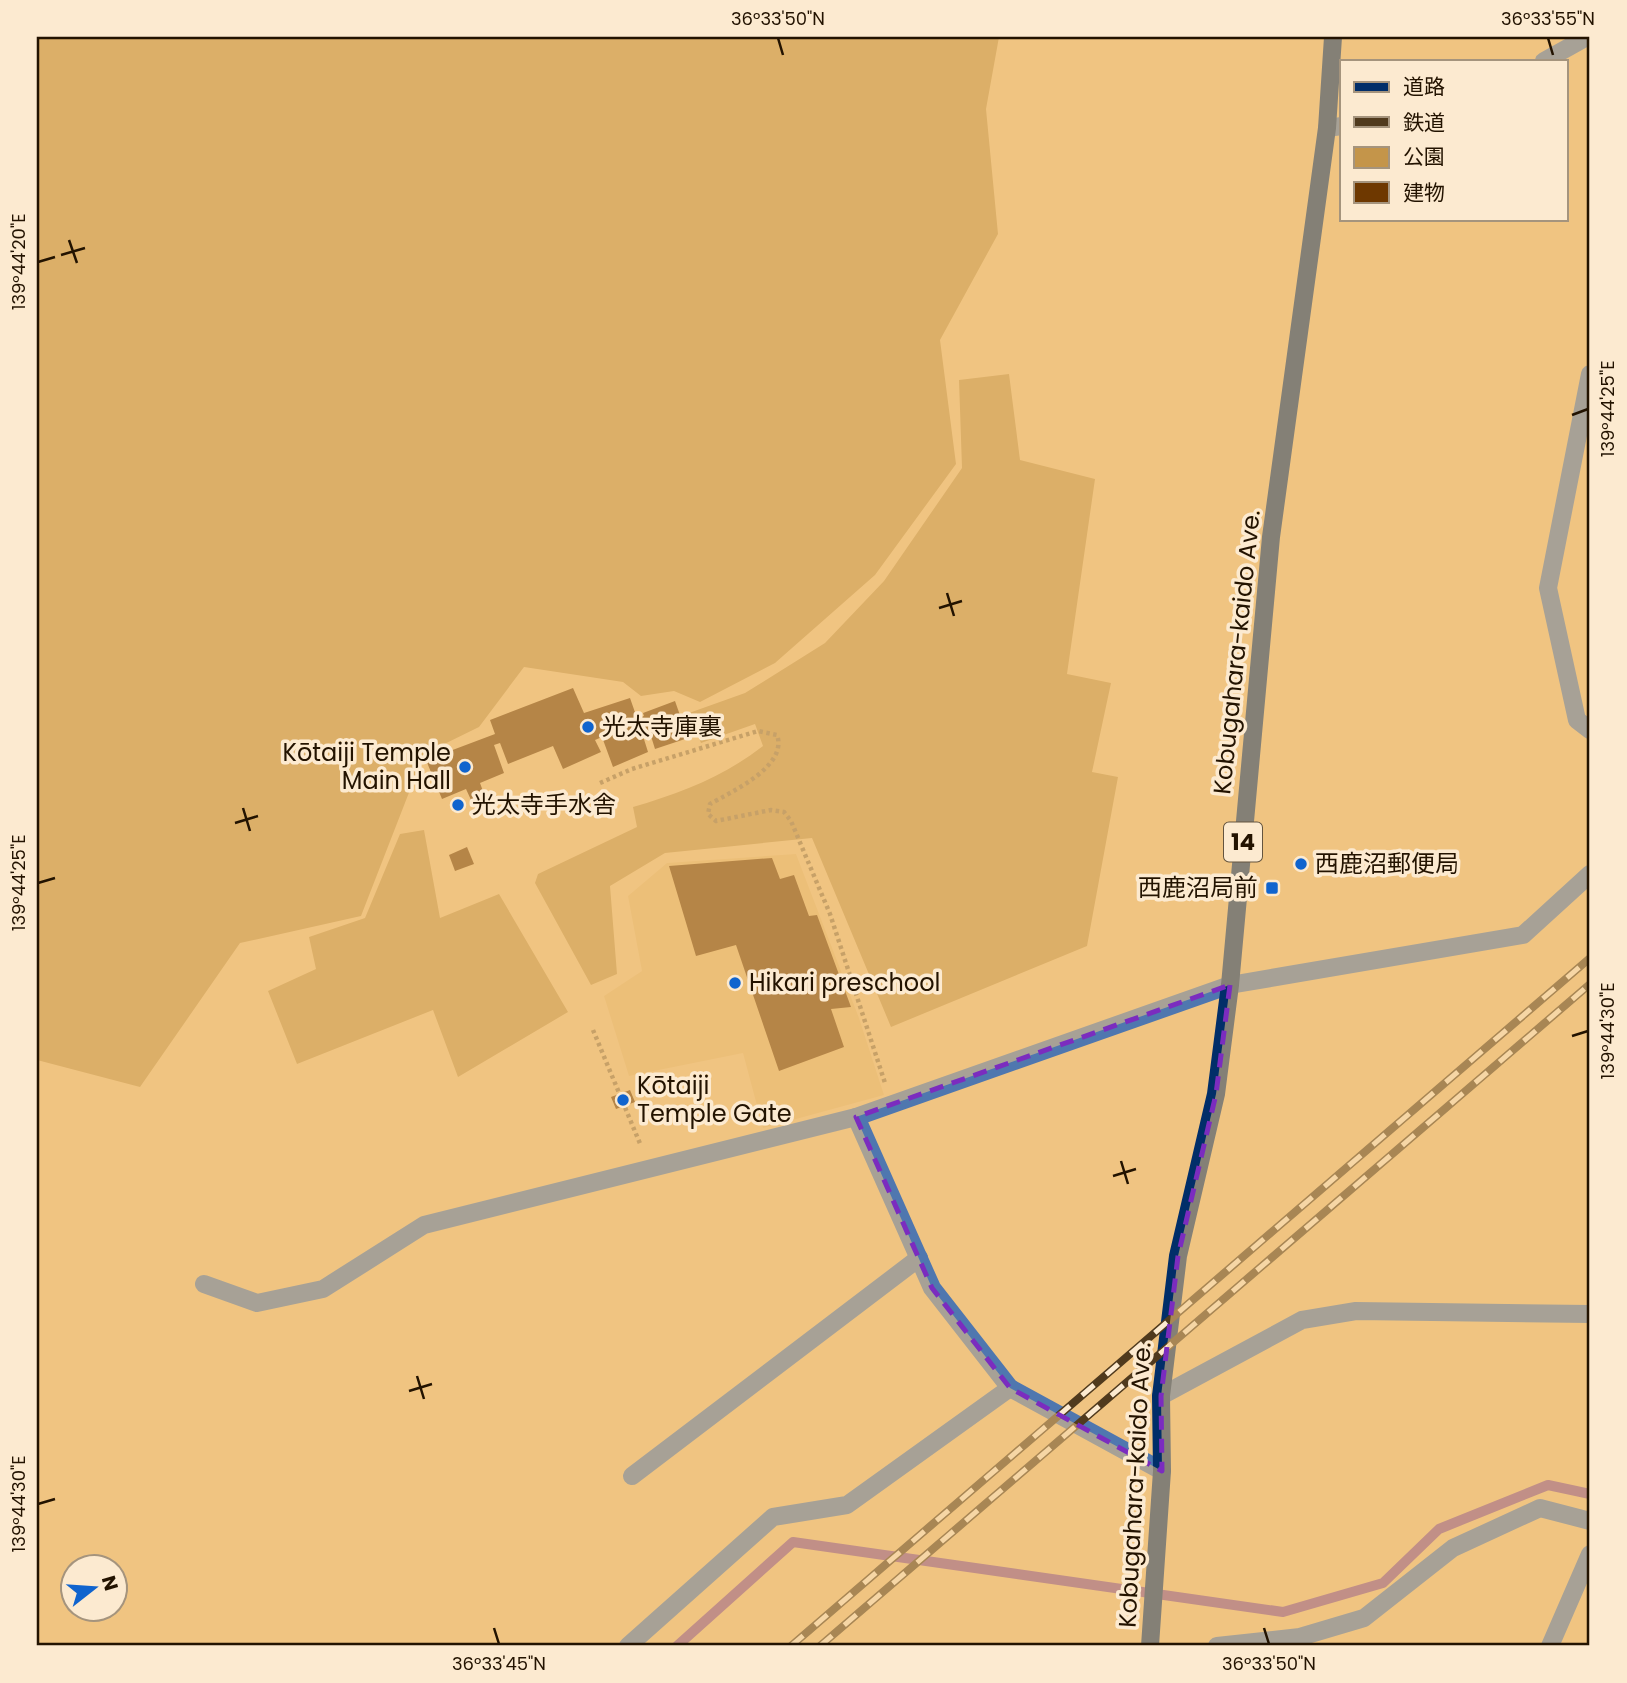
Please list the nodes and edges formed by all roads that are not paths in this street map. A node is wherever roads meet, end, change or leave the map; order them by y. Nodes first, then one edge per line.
1 (1333, 37) edge
2 (1587, 37) edge
3 (1546, 60) edge
4 (1335, 127) edge
5 (1590, 374) edge
6 (1590, 730) edge
7 (1590, 874) edge
8 (1230, 985) junction
9 (856, 1116) junction
10 (919, 1258) junction
11 (204, 1284) dead end
12 (1590, 1314) edge
13 (1010, 1388) junction
14 (1161, 1396) junction
15 (1162, 1471) junction
16 (632, 1476) dead end
17 (1590, 1521) edge
18 (1590, 1554) edge
19 (628, 1646) edge
20 (1150, 1646) edge
21 (1217, 1646) edge
22 (1550, 1646) edge

1 - 4 main road, Kobugahara-kaido Ave. / 14
2 - 3 street
4 - 8 main road, Kobugahara-kaido Ave. / 14
5 - 6 street
7 - 8 street
8 - 9 street
8 - 14 main road, Kobugahara-kaido Ave. / 14
9 - 10 street
9 - 11 street
10 - 13 street
10 - 16 street
12 - 14 street
13 - 15 street
13 - 19 street
14 - 15 main road, Kobugahara-kaido Ave. / 14
15 - 20 main road, Kobugahara-kaido Ave. / 14
17 - 21 street
18 - 22 street

